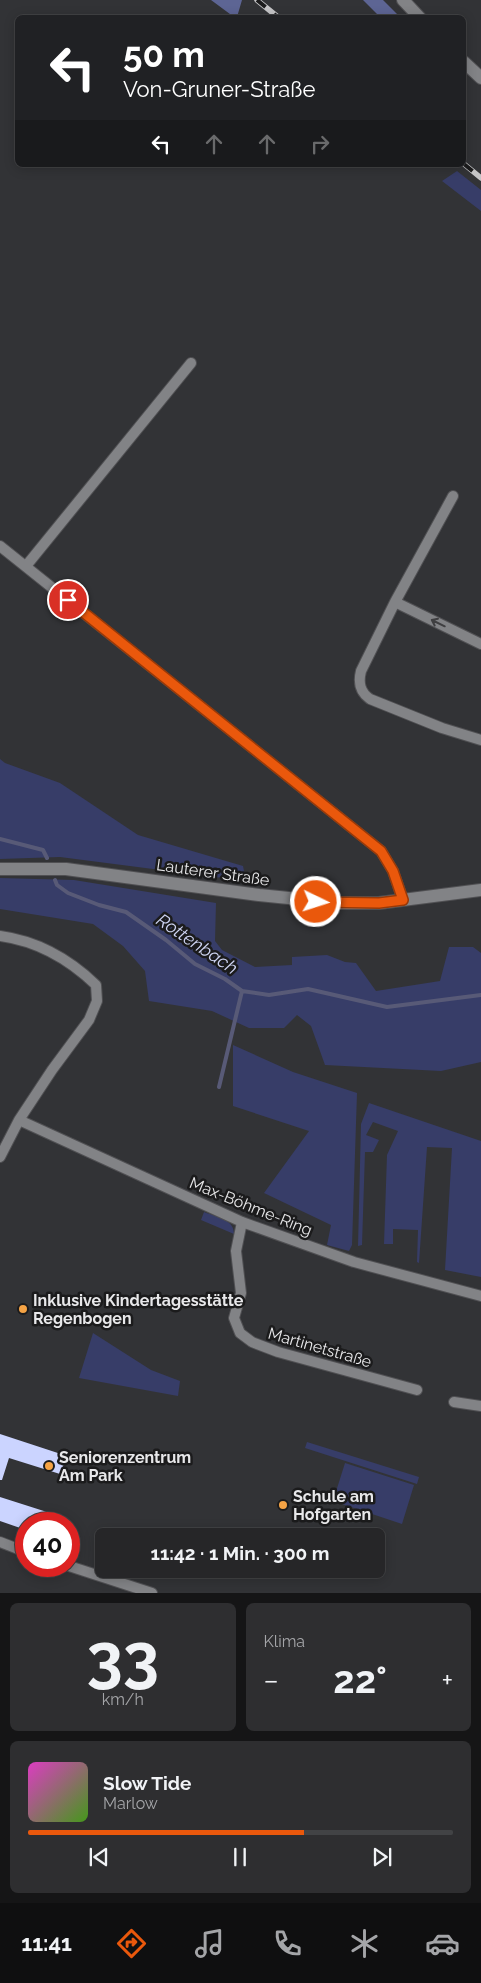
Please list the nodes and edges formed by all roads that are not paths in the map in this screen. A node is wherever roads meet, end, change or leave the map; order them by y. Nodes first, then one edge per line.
1 (403, 0) edge
2 (417, 15) edge
3 (466, 64) edge
4 (481, 78) edge
5 (191, 363) dead end
6 (454, 496) dead end
7 (0, 546) edge
8 (26, 566) junction
9 (395, 602) junction
10 (481, 644) edge
11 (481, 740) edge
12 (0, 869) edge
13 (481, 890) edge
14 (403, 900) junction
15 (0, 936) edge
16 (19, 1120) junction
17 (0, 1157) edge
18 (242, 1222) junction
19 (481, 1296) edge
20 (418, 1390) dead end
21 (454, 1402) dead end
22 (481, 1406) edge
23 (0, 1542) edge
24 (15, 1548) edge
25 (80, 1570) edge
26 (152, 1593) edge

1 - 2 street
3 - 4 street
5 - 8 street
6 - 9 street
7 - 8 street
8 - 14 street
10 -> 9 street
9 - 11 street
12 - 14 street, Lauterer Straße
13 - 14 street, Lauterer Straße
15 - 16 street
16 - 17 street
16 - 18 street, Max-Böhme-Ring
18 - 19 street, Max-Böhme-Ring
18 - 20 street, Martinetstraße
21 - 22 street
23 - 24 street
25 - 26 street

